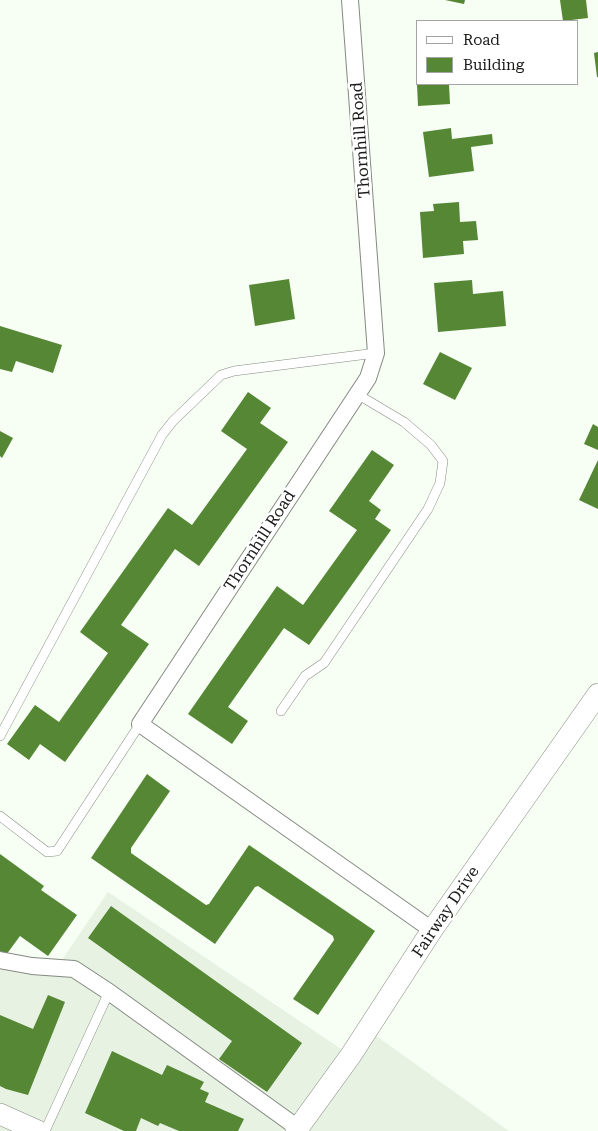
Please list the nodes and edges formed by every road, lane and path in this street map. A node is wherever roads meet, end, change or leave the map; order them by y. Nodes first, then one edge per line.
1 (350, 0) edge
2 (376, 353) junction
3 (358, 394) junction
4 (598, 694) edge
5 (281, 711) dead end
6 (140, 724) junction
7 (0, 736) edge
8 (0, 816) edge
9 (432, 930) junction
10 (0, 960) edge
11 (109, 992) junction
12 (0, 1114) edge
13 (297, 1129) edge
14 (38, 1131) edge
15 (45, 1131) edge

1 - 2 street, Thornhill Road
2 - 3 street, Thornhill Road
2 - 7 lane
3 - 5 lane
3 - 6 street, Thornhill Road
4 - 9 street, Fairway Drive
6 - 8 lane
6 - 9 street
9 - 13 street, Fairway Drive
10 - 11 street
11 - 13 street
11 - 15 lane
12 - 14 street

